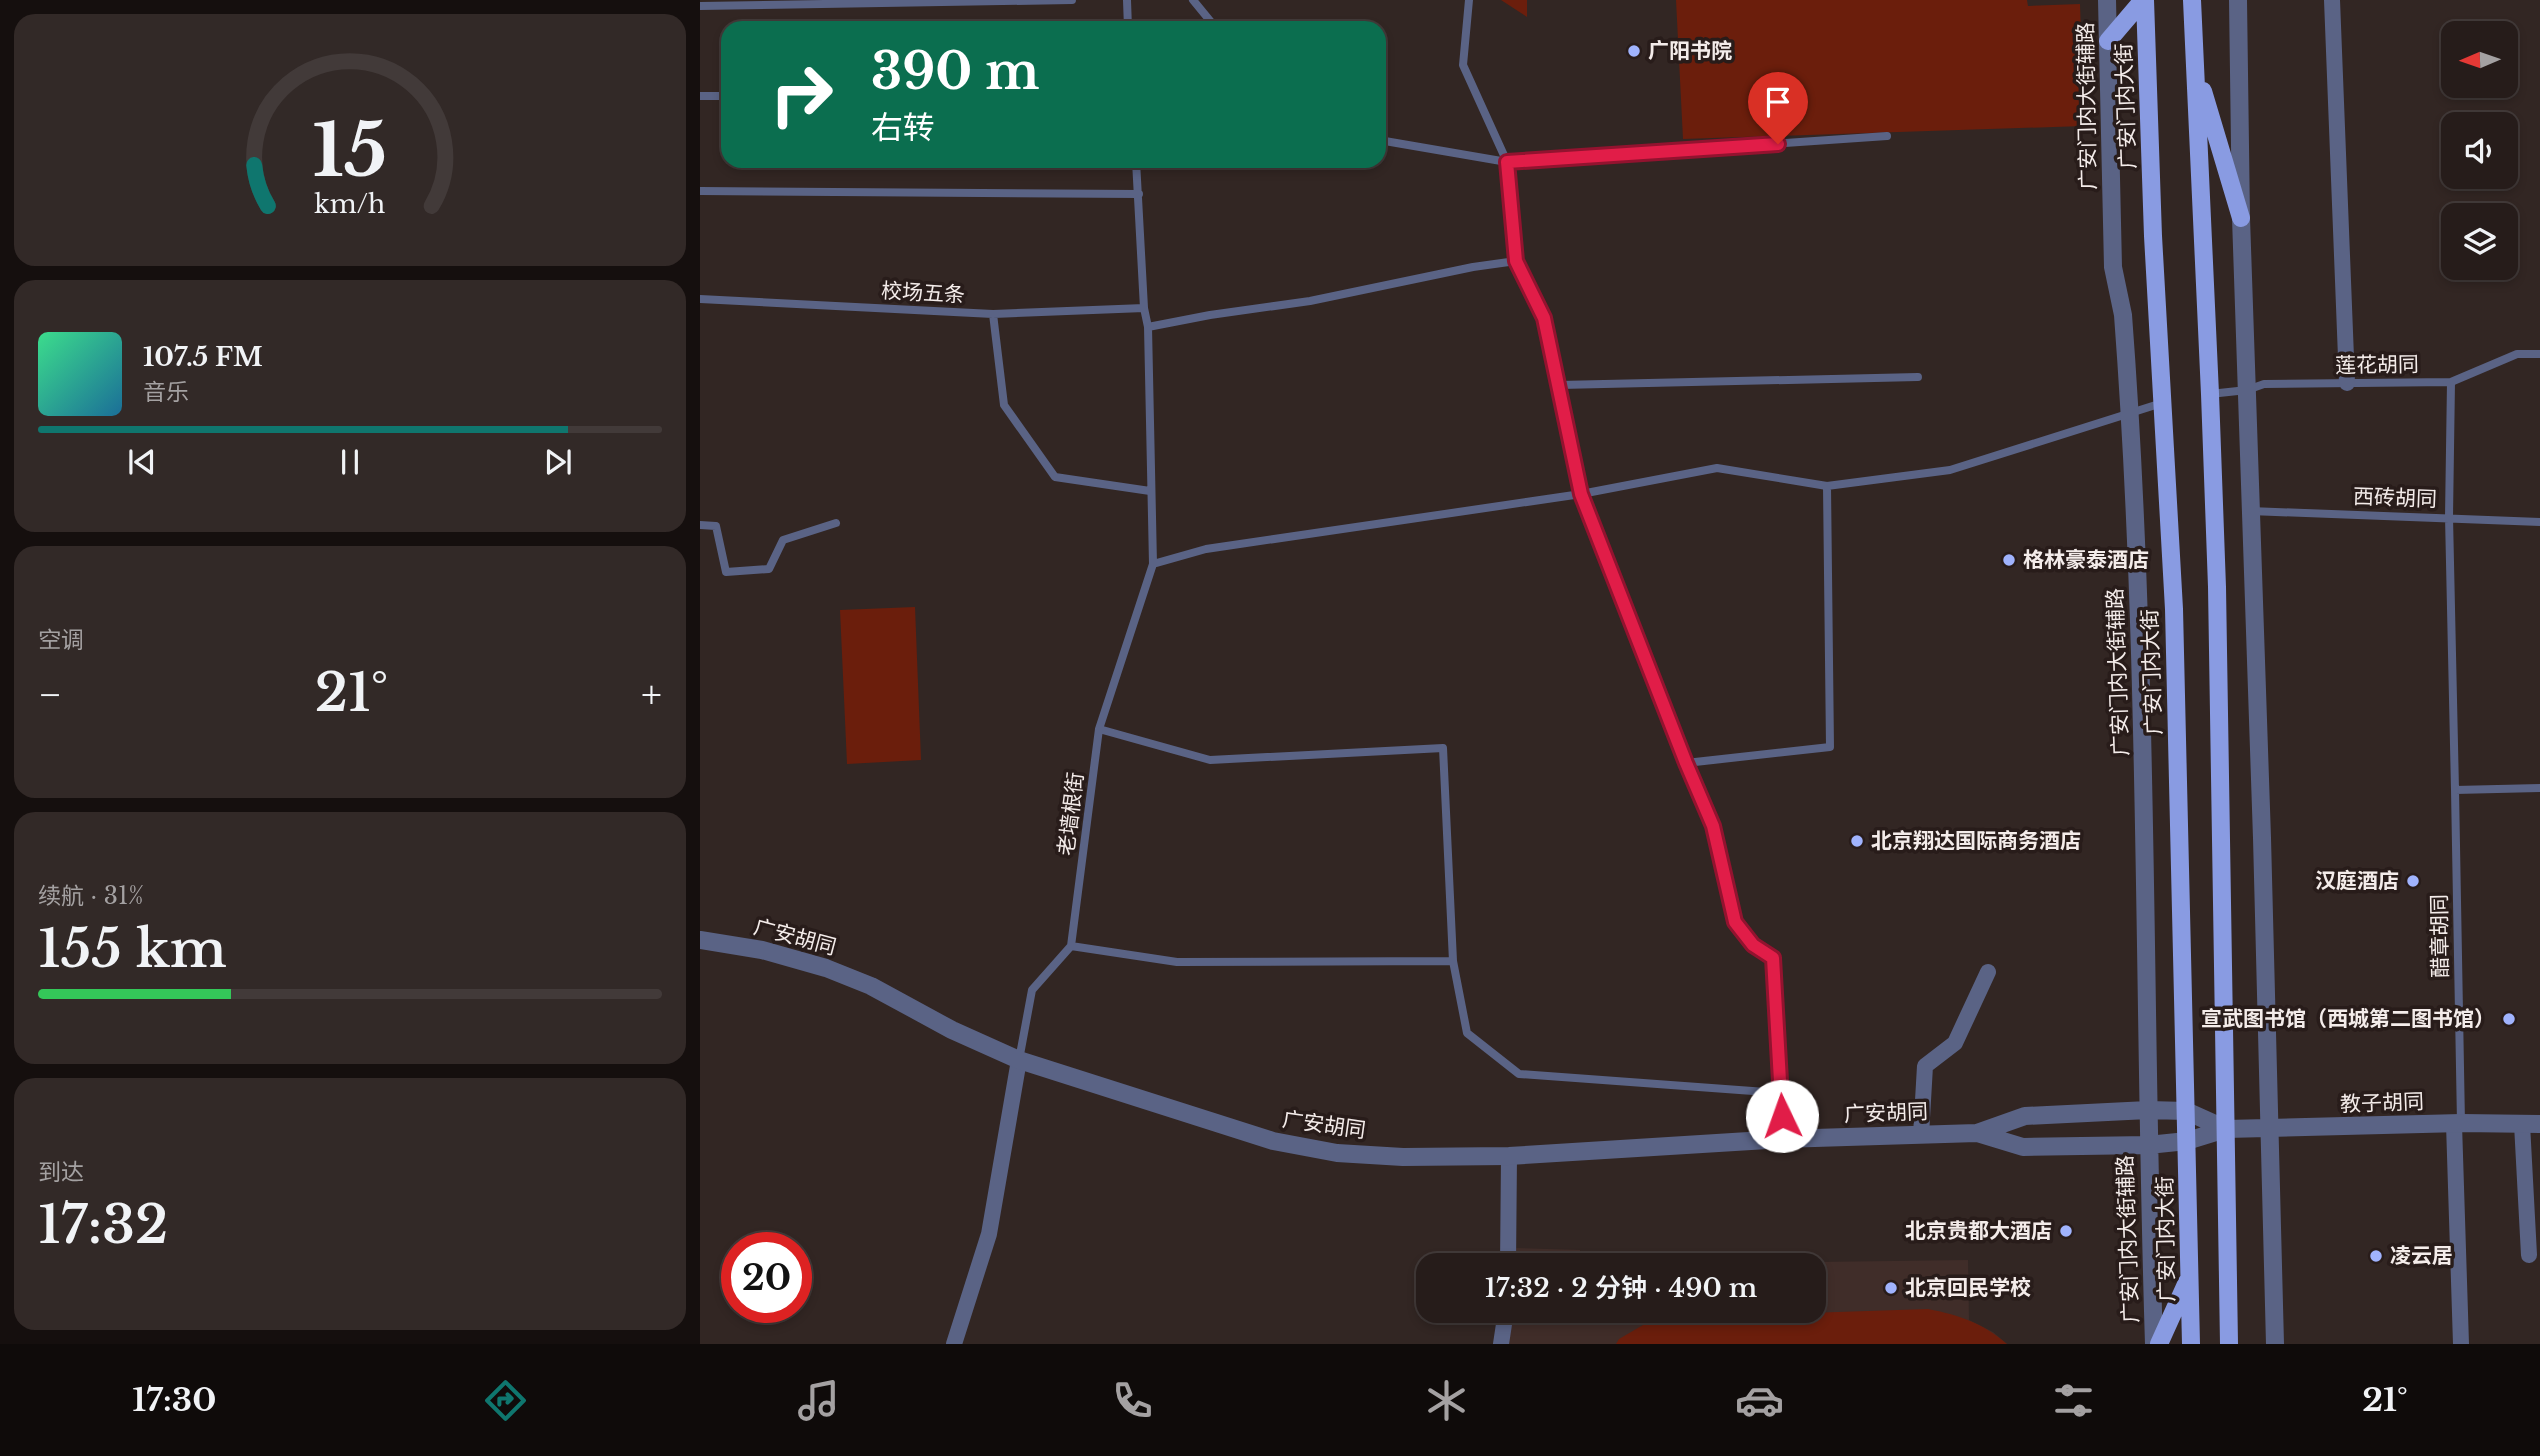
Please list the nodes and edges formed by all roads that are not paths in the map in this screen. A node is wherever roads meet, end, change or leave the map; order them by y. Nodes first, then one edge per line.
1 (1072, 0) edge
2 (1128, 0) edge
3 (1193, 0) edge
4 (1469, 0) edge
5 (2107, 0) edge
6 (2144, 0) edge
7 (2192, 0) edge
8 (2238, 0) edge
9 (2332, 0) edge
10 (700, 6) edge
11 (1128, 21) edge
12 (1210, 21) edge
13 (2108, 41) junction
14 (2195, 65) junction
15 (700, 96) edge
16 (721, 96) edge
17 (1887, 136) dead end
18 (1386, 141) edge
19 (1507, 162) junction
20 (1137, 168) edge
21 (700, 191) edge
22 (1139, 194) junction
23 (2241, 218) junction
24 (1516, 261) junction
25 (700, 299) edge
26 (1144, 308) junction
27 (993, 314) junction
28 (1148, 327) junction
29 (2540, 354) edge
30 (1918, 377) dead end
31 (2451, 382) junction
32 (2347, 383) junction
33 (1560, 385) junction
34 (2247, 390) junction
35 (2210, 394) junction
36 (2162, 403) junction
37 (2130, 413) junction
38 (1827, 486) junction
39 (1150, 491) junction
40 (1581, 494) junction
41 (2250, 511) junction
42 (2449, 517) junction
43 (2540, 522) edge
44 (836, 523) dead end
45 (700, 525) edge
46 (1153, 564) junction
47 (1099, 729) junction
48 (1686, 763) junction
49 (2540, 788) edge
50 (2455, 790) junction
51 (700, 940) edge
52 (1071, 946) junction
53 (1453, 961) junction
54 (1988, 972) dead end
55 (1019, 1060) junction
56 (1781, 1093) junction
57 (2148, 1110) junction
58 (2186, 1111) junction
59 (2458, 1124) junction
60 (2531, 1124) edge
61 (2226, 1129) junction
62 (2269, 1129) junction
63 (1977, 1133) junction
64 (1921, 1135) junction
65 (1782, 1139) junction
66 (2187, 1141) junction
67 (2148, 1145) junction
68 (1509, 1156) junction
69 (1508, 1253) edge
70 (2529, 1255) dead end
71 (2190, 1276) junction
72 (1504, 1323) edge
73 (954, 1344) edge
74 (1501, 1344) edge
75 (2154, 1344) edge
76 (2159, 1344) edge
77 (2191, 1344) edge
78 (2229, 1344) edge
79 (2275, 1344) edge
80 (2461, 1344) edge

1 - 10 lane
2 - 11 lane
3 - 12 lane
4 - 19 lane
5 - 13 street, 广安门内大街辅路
6 - 13 main road
6 - 36 main road, 广安门内大街
7 - 14 main road
8 - 23 street
9 - 32 street
13 - 37 street, 广安门内大街辅路
14 - 23 main road
14 - 35 main road
15 - 16 lane
17 - 19 lane
18 - 19 lane
19 - 24 lane
20 - 22 lane
21 - 22 lane
22 - 26 lane
23 - 34 street
24 - 28 lane
24 - 33 lane
25 - 27 lane, 校场五条
26 - 27 lane, 校场五条
26 - 28 lane
27 - 39 lane
28 - 39 lane
29 - 31 lane, 莲花胡同
30 - 33 lane
31 - 32 lane, 莲花胡同
31 - 42 lane, 醋章胡同
32 - 34 lane, 莲花胡同
33 - 40 lane
34 - 35 lane, 莲花胡同
34 - 41 street
35 - 61 main road
36 - 37 lane
36 - 58 main road, 广安门内大街
37 - 38 lane
37 - 57 street, 广安门内大街辅路
38 - 40 lane
38 - 48 lane
39 - 46 lane
40 - 46 lane
40 - 48 lane
41 - 42 lane, 西砖胡同
41 - 62 street
42 - 43 lane, 西砖胡同
42 - 50 lane, 醋章胡同
44 - 45 lane
46 - 47 lane, 老墙根街
47 - 52 lane, 老墙根街
47 - 53 lane
48 - 56 lane
49 - 50 lane
50 - 59 lane, 醋章胡同
51 - 55 street, 广安胡同
52 - 53 lane
52 - 55 lane
53 - 56 lane
54 - 64 street
55 - 68 street, 广安胡同
55 - 73 street
56 - 65 lane
57 - 58 street, 广安胡同
57 - 63 street, 广安胡同
57 - 67 street, 广安门内大街辅路
58 - 61 street
58 - 66 main road, 广安门内大街
59 - 60 street, 教子胡同
59 - 62 street, 教子胡同
59 - 80 street
60 - 70 street
61 - 62 street, 教子胡同
61 - 66 street, 广安胡同
61 - 78 main road
62 - 79 street
63 - 64 street, 广安胡同
63 - 67 street, 广安胡同
64 - 65 street, 广安胡同
65 - 68 street, 广安胡同
66 - 67 street, 广安胡同
66 - 71 main road, 广安门内大街
67 - 75 street, 广安门内大街辅路
68 - 69 street
71 - 76 main road
71 - 77 main road, 广安门内大街
72 - 74 street

